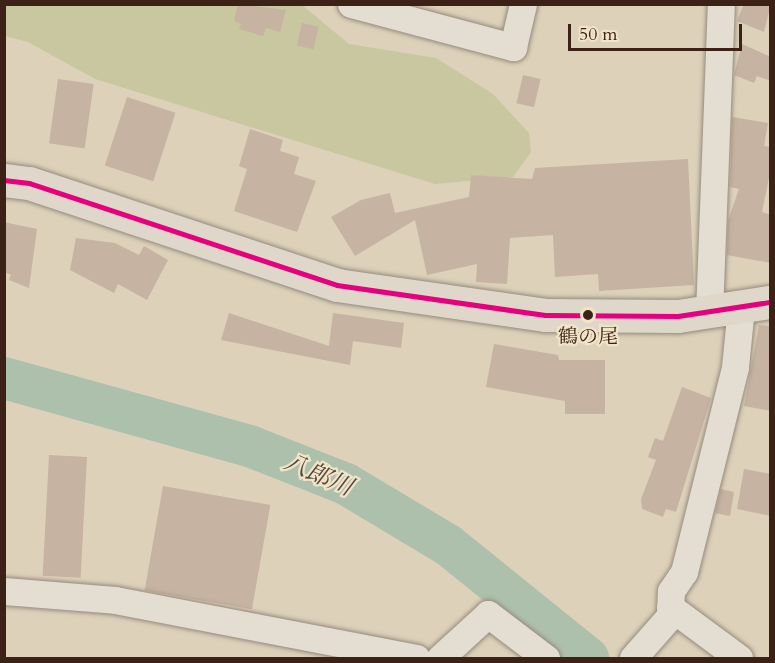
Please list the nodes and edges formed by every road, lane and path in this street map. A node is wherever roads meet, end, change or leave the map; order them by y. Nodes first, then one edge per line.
1 (351, 4) edge
2 (523, 4) edge
3 (721, 4) edge
4 (4, 180) edge
5 (756, 305) edge
6 (709, 313) junction
7 (4, 591) edge
8 (670, 611) junction
9 (416, 658) edge
10 (440, 658) edge
11 (546, 658) edge
12 (633, 658) edge
13 (739, 658) edge

1 - 2 street
3 - 6 street
4 - 6 highway
5 - 6 highway
5 - 8 street
7 - 9 street
8 - 12 street
8 - 13 street
10 - 11 street

